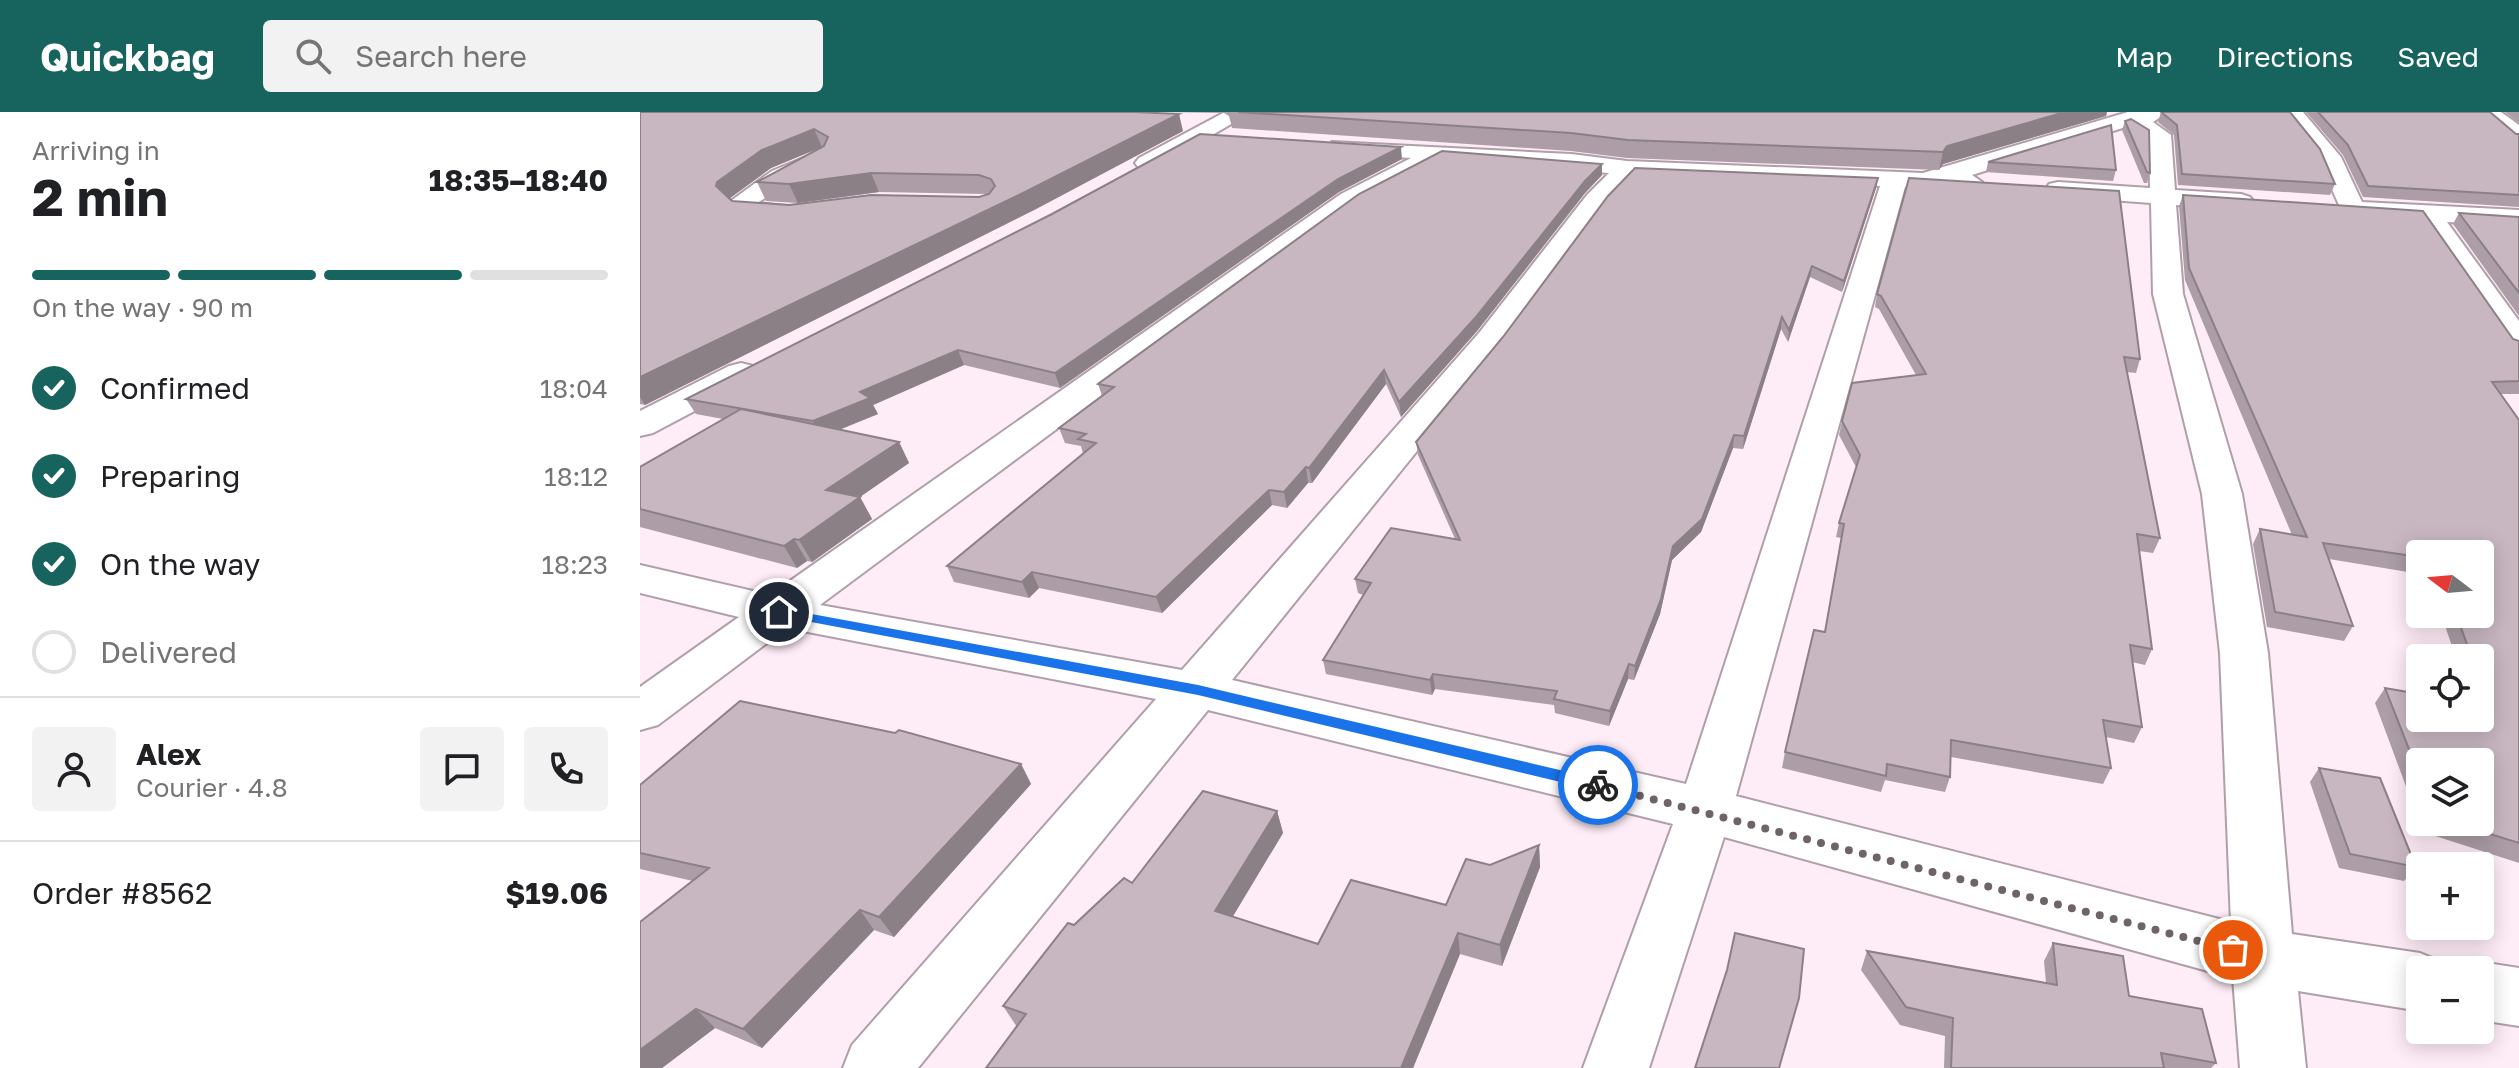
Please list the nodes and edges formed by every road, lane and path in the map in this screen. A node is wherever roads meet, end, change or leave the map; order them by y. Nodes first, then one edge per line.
1 (2150, 112) edge
2 (2157, 112) edge
3 (2292, 112) edge
4 (2488, 112) edge
5 (1216, 126) edge
6 (2519, 136) edge
7 (1318, 145) edge
8 (1437, 154) junction
9 (821, 157) edge
10 (1627, 168) junction
11 (1129, 173) edge
12 (1895, 178) junction
13 (1998, 184) edge
14 (2039, 187) edge
15 (2162, 196) junction
16 (2265, 203) edge
17 (2323, 207) edge
18 (2352, 209) junction
19 (812, 212) edge
20 (2427, 212) junction
21 (2519, 218) edge
22 (2519, 343) edge
23 (766, 361) edge
24 (640, 425) edge
25 (640, 579) edge
26 (779, 612) junction
27 (1198, 690) junction
28 (640, 712) edge
29 (1705, 810) junction
30 (2263, 958) junction
31 (2406, 980) edge
32 (2494, 993) edge
33 (2519, 997) edge
34 (876, 1068) edge
35 (1616, 1068) edge
36 (2273, 1068) edge

1 - 12 street
2 - 15 street
3 - 18 street
4 - 6 street
5 - 11 street
7 - 8 street
8 - 10 street
8 - 26 street
9 - 19 street
10 - 12 street
10 - 27 street
12 - 13 street
12 - 29 street
14 - 15 street
15 - 16 street
15 - 30 street
17 - 18 street
18 - 20 street
20 - 21 street
20 - 22 street
23 - 24 street
25 - 26 street
26 - 27 street
26 - 28 street
27 - 29 street
27 - 34 street
29 - 30 street
29 - 35 street
30 - 31 street
30 - 36 street
32 - 33 street

